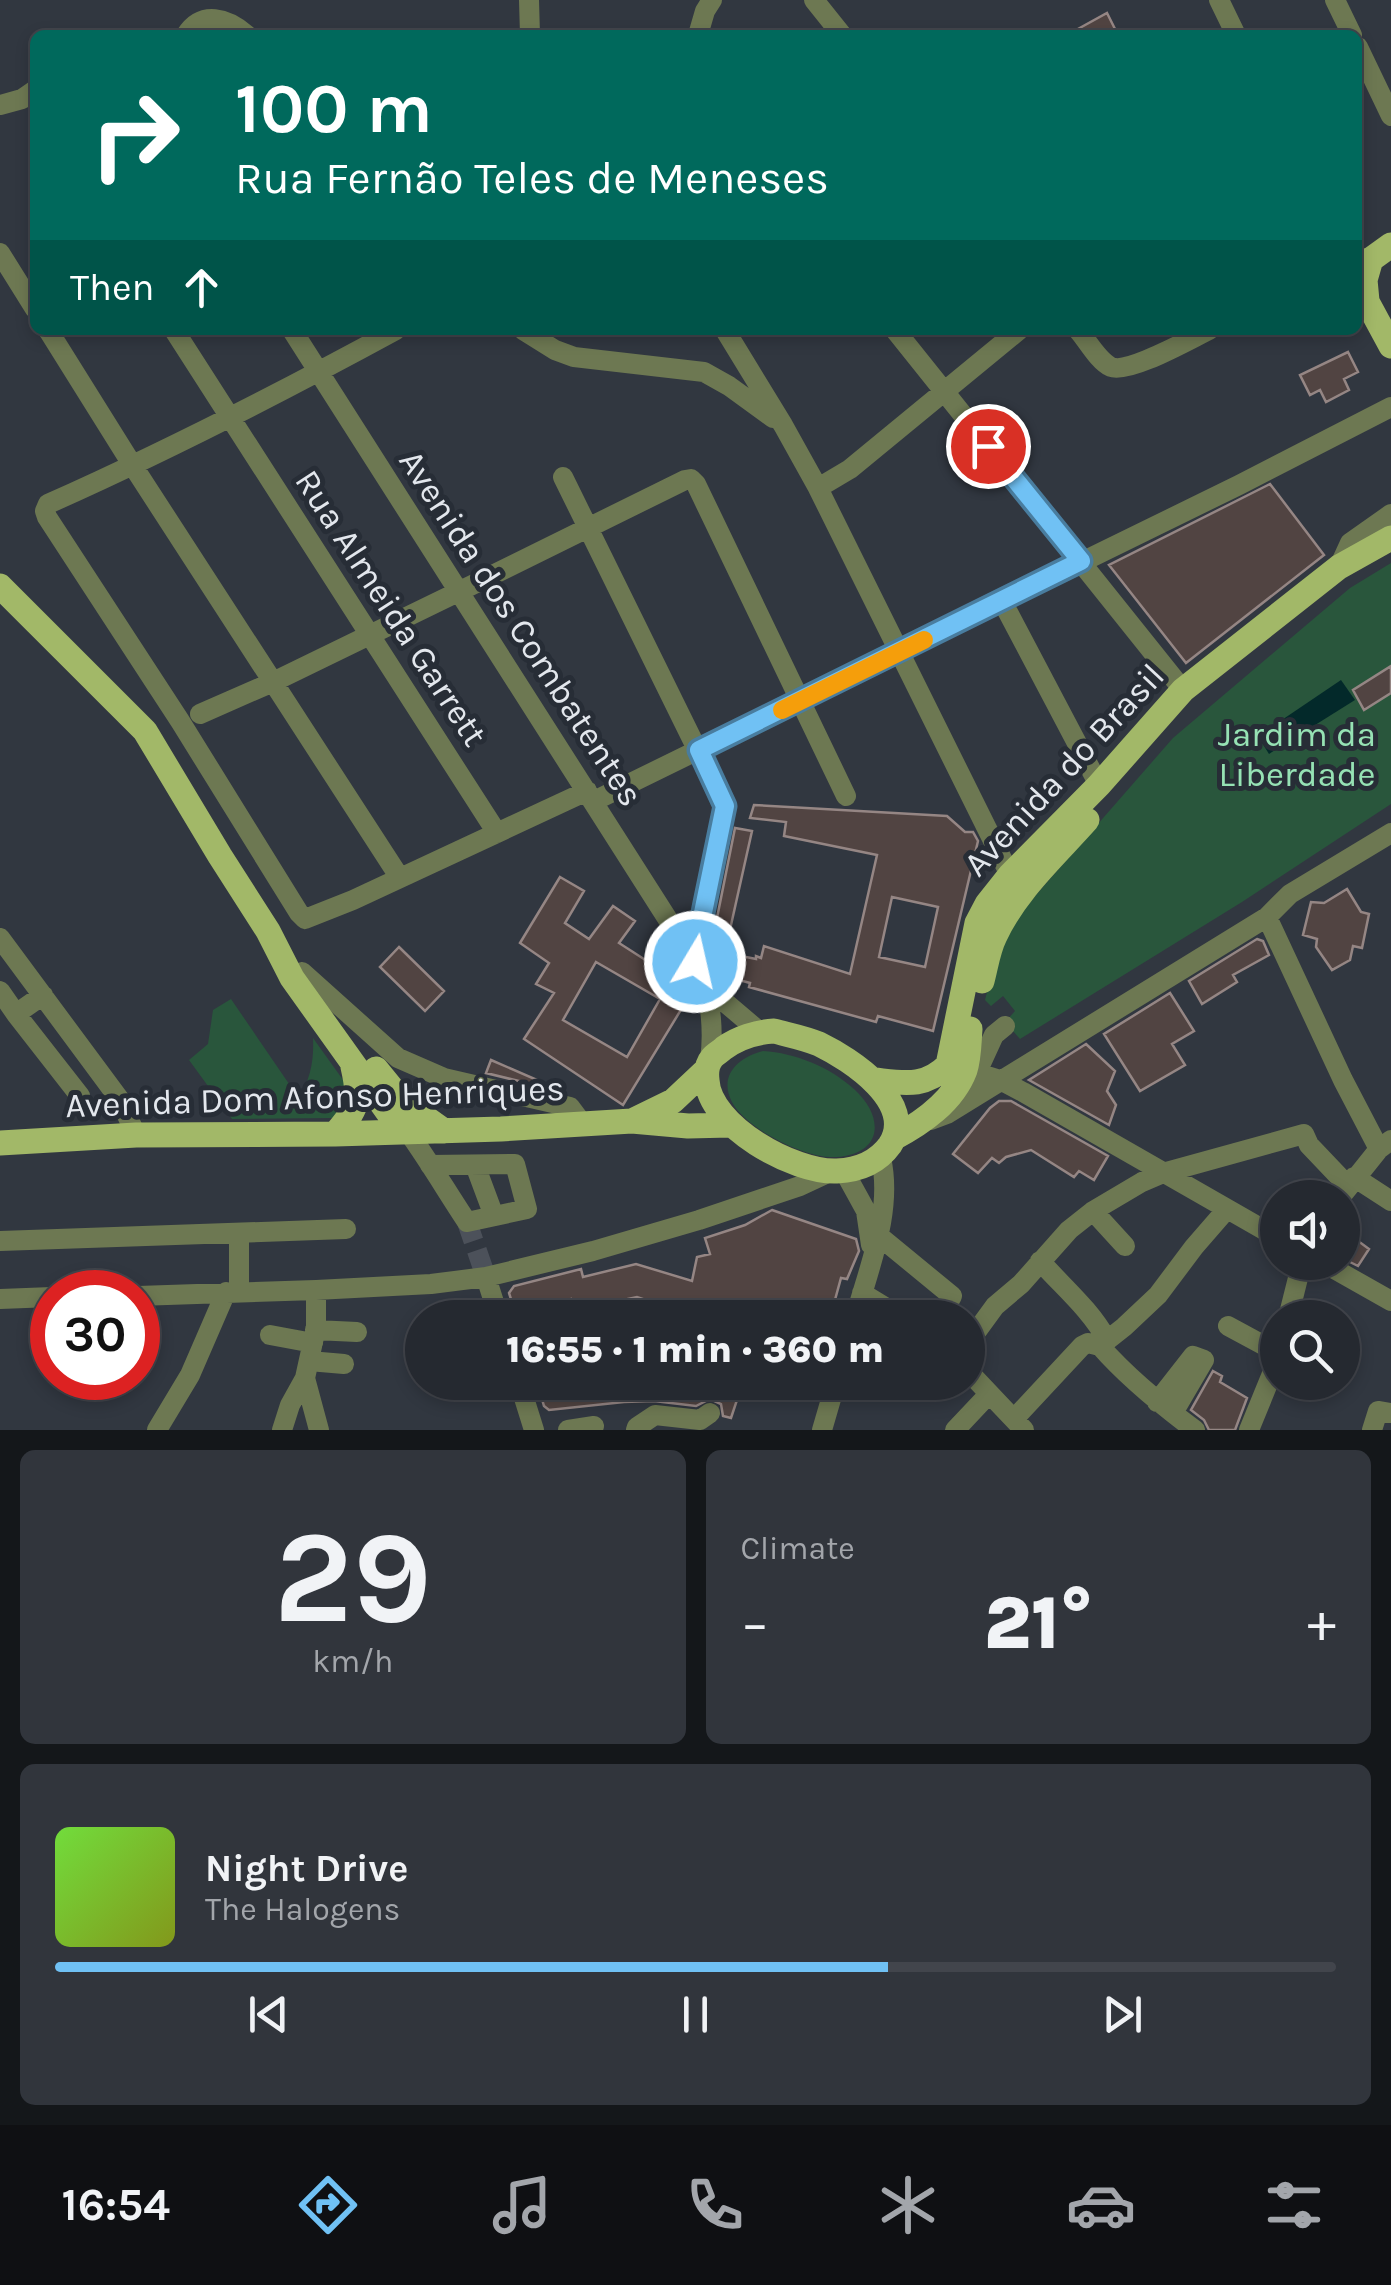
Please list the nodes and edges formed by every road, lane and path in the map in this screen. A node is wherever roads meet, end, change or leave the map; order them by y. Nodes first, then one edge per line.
1 (529, 0) edge
2 (712, 0) edge
3 (814, 0) edge
4 (1219, 0) edge
5 (1335, 0) edge
6 (216, 12) edge
7 (190, 30) edge
8 (240, 30) edge
9 (530, 30) edge
10 (699, 30) edge
11 (838, 30) edge
12 (1234, 30) edge
13 (1350, 30) edge
14 (1362, 54) edge
15 (30, 93) edge
16 (1388, 103) edge
17 (0, 105) edge
18 (1391, 233) edge
19 (0, 253) edge
20 (1364, 274) edge
21 (30, 301) edge
22 (51, 335) edge
23 (177, 335) edge
24 (295, 335) edge
25 (387, 335) edge
26 (531, 335) edge
27 (727, 335) edge
28 (899, 335) edge
29 (1013, 335) edge
30 (1082, 335) edge
31 (1198, 335) edge
32 (1388, 341) edge
33 (319, 372) junction
34 (944, 390) junction
35 (1391, 407) edge
36 (230, 417) junction
37 (783, 425) junction
38 (133, 466) junction
39 (564, 477) dead end
40 (818, 488) junction
41 (1391, 514) edge
42 (589, 528) junction
43 (1391, 538) edge
44 (1391, 557) edge
45 (1081, 561) junction
46 (1339, 567) junction
47 (0, 586) edge
48 (458, 592) junction
49 (1002, 601) junction
50 (368, 635) junction
51 (899, 652) junction
52 (273, 682) junction
53 (1183, 690) junction
54 (802, 701) junction
55 (200, 714) dead end
56 (699, 750) junction
57 (1098, 785) junction
58 (591, 796) junction
59 (846, 796) dead end
60 (1391, 833) edge
61 (497, 834) junction
62 (1010, 875) junction
63 (400, 878) junction
64 (1268, 917) junction
65 (268, 931) junction
66 (0, 938) edge
67 (700, 969) junction
68 (302, 972) junction
69 (0, 991) edge
70 (43, 995) junction
71 (16, 1014) junction
72 (1005, 1026) dead end
73 (760, 1032) junction
74 (353, 1064) junction
75 (708, 1065) junction
76 (971, 1072) junction
77 (874, 1080) junction
78 (1000, 1080) junction
79 (80, 1096) dead end
80 (958, 1106) junction
81 (632, 1121) junction
82 (924, 1122) junction
83 (582, 1123) junction
84 (730, 1124) junction
85 (444, 1130) junction
86 (405, 1132) junction
87 (335, 1134) junction
88 (136, 1135) junction
89 (754, 1142) junction
90 (0, 1143) edge
91 (1385, 1145) edge
92 (887, 1148) junction
93 (475, 1164) junction
94 (430, 1165) junction
95 (837, 1171) junction
96 (1163, 1173) junction
97 (1342, 1180) edge
98 (1354, 1180) edge
99 (1360, 1191) edge
100 (766, 1198) junction
101 (1391, 1201) edge
102 (1227, 1209) junction
103 (1093, 1211) junction
104 (494, 1216) junction
105 (1260, 1228) edge
106 (346, 1229) dead end
107 (238, 1232) junction
108 (0, 1241) edge
109 (1125, 1246) dead end
110 (875, 1247) junction
111 (1040, 1261) junction
112 (486, 1277) junction
113 (1354, 1280) edge
114 (316, 1290) junction
115 (232, 1292) junction
116 (862, 1293) junction
117 (160, 1295) edge
118 (30, 1298) edge
119 (0, 1299) edge
120 (493, 1300) edge
121 (860, 1300) edge
122 (873, 1300) edge
123 (950, 1300) edge
124 (1391, 1301) edge
125 (985, 1320) edge
126 (1228, 1326) dead end
127 (358, 1332) dead end
128 (270, 1335) dead end
129 (1103, 1343) junction
130 (1260, 1345) edge
131 (310, 1353) junction
132 (344, 1364) dead end
133 (985, 1390) edge
134 (989, 1394) junction
135 (525, 1400) edge
136 (831, 1400) edge
137 (1261, 1400) edge
138 (710, 1413) dead end
139 (1391, 1413) edge
140 (1019, 1425) edge
141 (594, 1426) dead end
142 (158, 1430) edge
143 (282, 1430) edge
144 (319, 1430) edge
145 (534, 1430) edge
146 (568, 1430) edge
147 (636, 1430) edge
148 (822, 1430) edge
149 (955, 1430) edge
150 (1195, 1430) edge
151 (1249, 1430) edge
152 (1372, 1430) edge

1 - 9 street
2 - 10 street
3 - 11 street
4 - 12 street
5 - 13 street
6 - 7 street
6 - 8 street
14 - 16 street
15 - 17 street
18 - 20 main road
19 - 21 street
20 - 32 main road
22 - 38 street
23 - 36 street, Rua Almeida Garrett
24 - 33 street, Avenida dos Combatentes
25 - 33 street
26 - 37 street
27 - 37 street
28 - 34 street
29 - 34 street
30 - 31 street
33 - 36 street
33 - 48 street, Avenida dos Combatentes
34 - 40 street
34 - 45 street
35 - 45 street
36 - 38 street
36 - 50 street, Rua Almeida Garrett
37 - 40 street
38 - 52 street
38 - 63 street
39 - 42 street
40 - 51 street
41 - 46 street
42 - 48 street
42 - 54 street
42 - 56 street
43 - 46 main road, Avenida do Brasil
44 - 76 main road, Avenida do Brasil
45 - 49 street
45 - 53 street
46 - 53 main road, Avenida do Brasil
47 - 65 main road
48 - 50 street
48 - 58 street, Avenida dos Combatentes
49 - 51 street
49 - 57 street
50 - 52 street
50 - 61 street, Rua Almeida Garrett
51 - 54 street
51 - 62 street
52 - 55 street
52 - 63 street
53 - 57 main road, Avenida do Brasil
54 - 56 street
54 - 59 street
56 - 58 street
56 - 67 street
57 - 62 main road, Avenida do Brasil
58 - 61 street
58 - 67 street, Avenida dos Combatentes
60 - 64 street
61 - 63 street
62 - 77 main road, Avenida do Brasil
64 - 78 street
64 - 91 street
65 - 68 main road
65 - 74 main road
66 - 70 street
67 - 73 street
67 - 75 street
68 - 83 street
68 - 85 main road
69 - 71 street
70 - 71 street
70 - 88 street
71 - 79 street
72 - 76 street
73 - 75 main road
73 - 77 main road
74 - 86 main road
74 - 87 main road
75 - 81 main road, Avenida Dom Afonso Henriques
75 - 84 main road
76 - 78 street
76 - 80 street
76 - 82 main road, Avenida do Brasil
77 - 92 main road
78 - 80 street
78 - 96 street
80 - 82 street
81 - 83 main road, Avenida Dom Afonso Henriques
81 - 84 main road, Avenida Dom Afonso Henriques
82 - 92 main road, Avenida do Brasil
83 - 85 main road, Avenida Dom Afonso Henriques
84 - 89 main road
85 - 86 main road, Avenida Dom Afonso Henriques
86 - 87 main road, Avenida Dom Afonso Henriques
86 - 94 street
87 - 88 main road, Avenida Dom Afonso Henriques
88 - 90 main road, Avenida Dom Afonso Henriques
89 - 95 main road
89 - 100 street
91 - 98 street
92 - 95 main road
92 - 110 street
93 - 94 street
93 - 104 street
93 - 104 street
94 - 104 street
95 - 100 street
95 - 110 street
96 - 97 street
96 - 102 street
96 - 103 street
99 - 101 street
100 - 112 street
102 - 105 street
102 - 129 street
103 - 109 street
103 - 111 street
106 - 107 street
107 - 108 street
107 - 115 street
110 - 116 street
110 - 123 street
111 - 125 street
111 - 129 street
112 - 114 street
112 - 120 street
113 - 124 street
114 - 115 street
114 - 131 street
115 - 117 street
115 - 142 street
116 - 121 street
116 - 122 street
118 - 119 street
126 - 130 street
127 - 131 street
128 - 131 street
129 - 140 street
129 - 150 street
131 - 132 street
131 - 143 street
131 - 144 street
133 - 134 street
134 - 140 street
134 - 149 street
135 - 145 street
136 - 148 street
137 - 151 street
138 - 147 street
139 - 152 street
141 - 146 street

